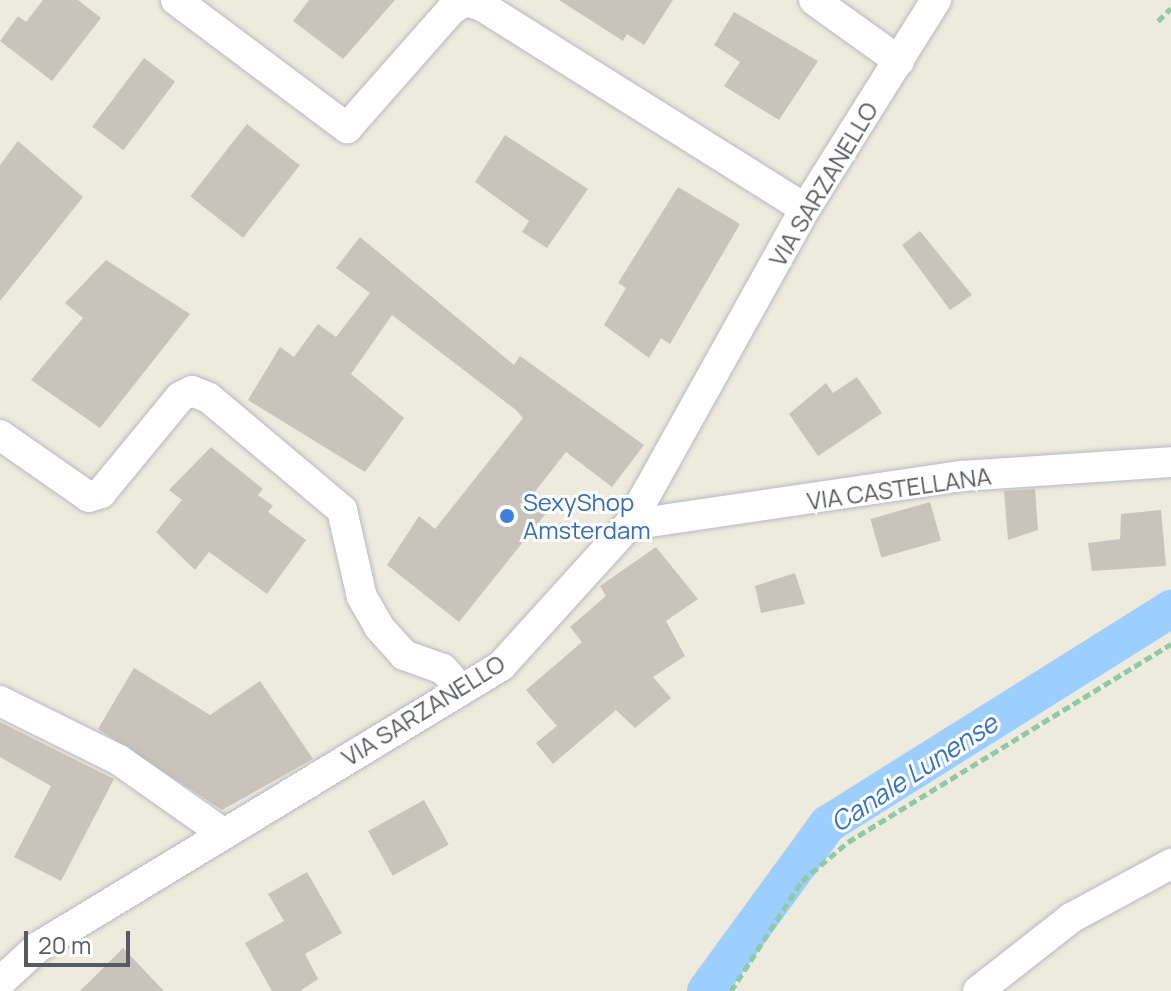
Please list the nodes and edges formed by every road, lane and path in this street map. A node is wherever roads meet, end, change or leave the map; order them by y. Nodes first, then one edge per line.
1 (176, 0) edge
2 (814, 0) edge
3 (936, 0) edge
4 (1171, 8) edge
5 (1158, 21) dead end
6 (899, 61) junction
7 (805, 209) junction
8 (0, 435) edge
9 (1171, 462) edge
10 (629, 525) junction
11 (1171, 644) edge
12 (461, 690) junction
13 (0, 701) edge
14 (223, 833) junction
15 (1171, 864) edge
16 (0, 982) edge
17 (731, 991) edge
18 (978, 991) edge

1 - 7 street
2 - 6 street
3 - 6 street, VIA SARZANELLO
4 - 5 path
6 - 7 street, VIA SARZANELLO
7 - 10 street, VIA SARZANELLO
8 - 12 street
9 - 10 street, VIA CASTELLANA
10 - 12 street, VIA SARZANELLO
11 - 17 path
12 - 14 street, VIA SARZANELLO
13 - 14 street
14 - 16 street, VIA SARZANELLO
15 - 18 street

